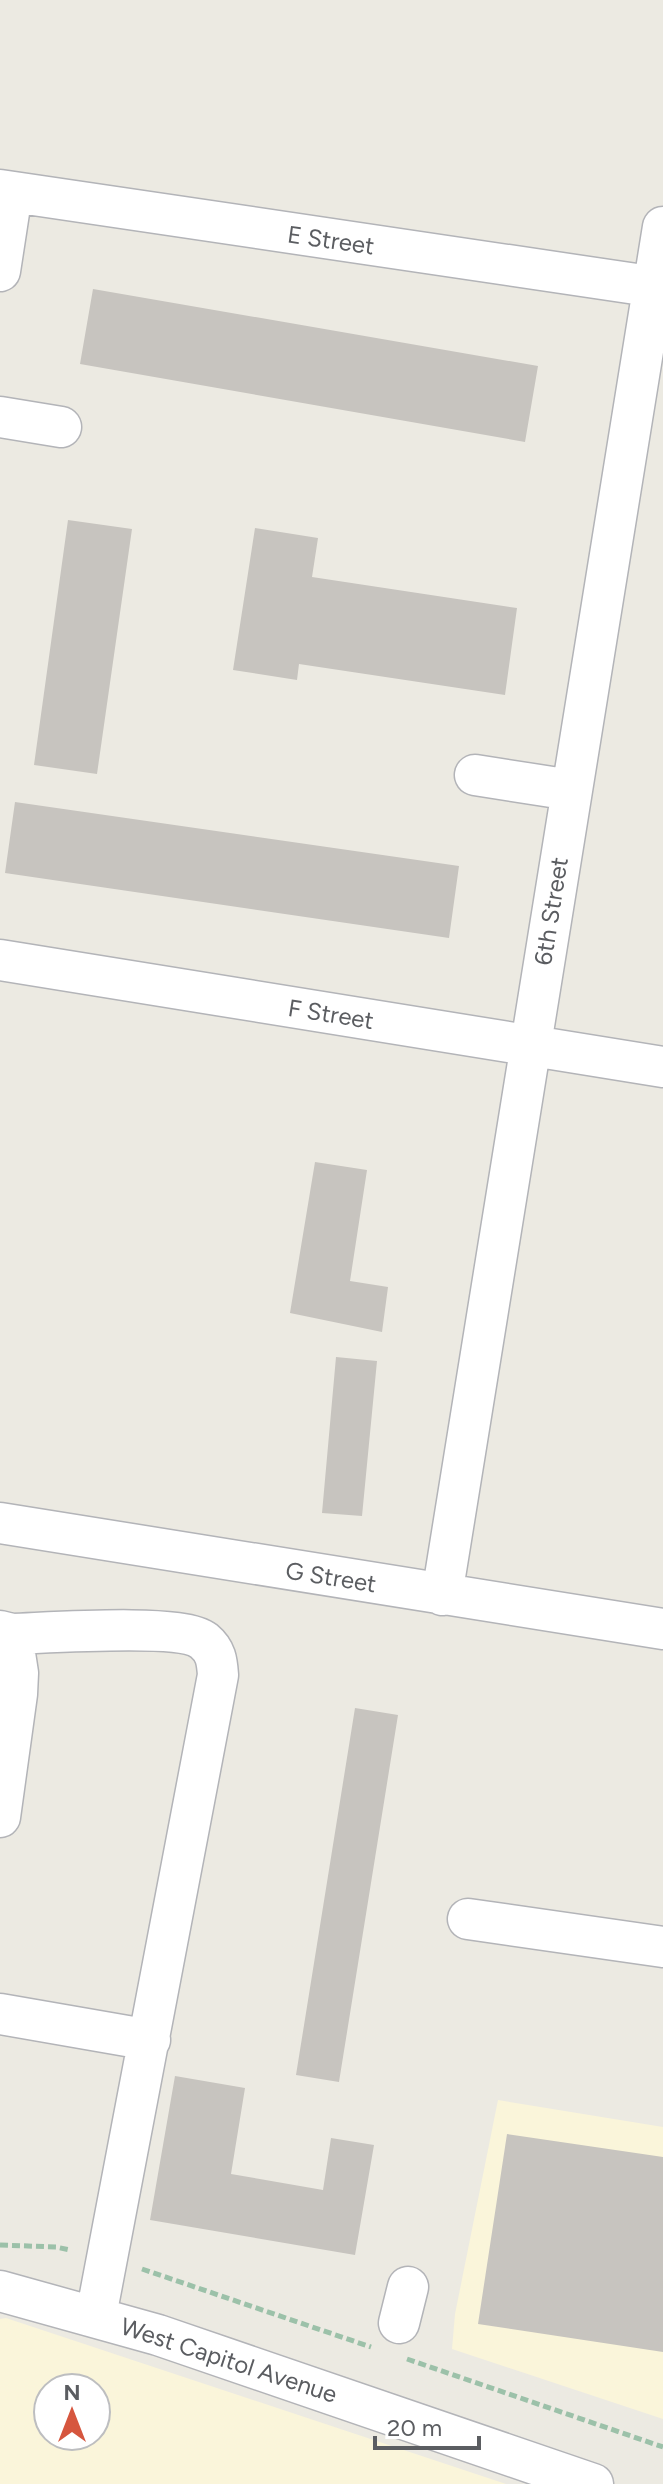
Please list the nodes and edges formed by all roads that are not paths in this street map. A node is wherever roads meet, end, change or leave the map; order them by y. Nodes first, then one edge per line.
1 (6, 192) edge
2 (663, 227) edge
3 (0, 271) edge
4 (658, 287) edge
5 (0, 417) edge
6 (61, 427) dead end
7 (475, 775) dead end
8 (571, 790) junction
9 (0, 960) edge
10 (529, 1047) junction
11 (663, 1067) edge
12 (0, 1523) edge
13 (442, 1595) junction
14 (663, 1629) edge
15 (6, 1632) edge
16 (0, 1817) edge
17 (468, 1919) dead end
18 (663, 1947) edge
19 (0, 2014) edge
20 (150, 2040) junction
21 (0, 2291) edge
22 (96, 2316) junction
23 (503, 2470) edge
24 (593, 2484) edge

1 - 3 street
1 - 4 street, E Street
2 - 4 street, 6th Street
4 - 8 street, 6th Street
5 - 6 street
7 - 8 street
8 - 10 street, 6th Street
9 - 10 street, F Street
10 - 11 street, F Street
10 - 13 street, 6th Street
12 - 13 street, G Street
13 - 14 street, G Street
15 - 16 street
15 - 20 street
17 - 18 street
19 - 20 street
20 - 22 street
21 - 22 street, West Capitol Avenue
22 - 23 street, West Capitol Avenue
23 - 24 street, West Capitol Avenue

